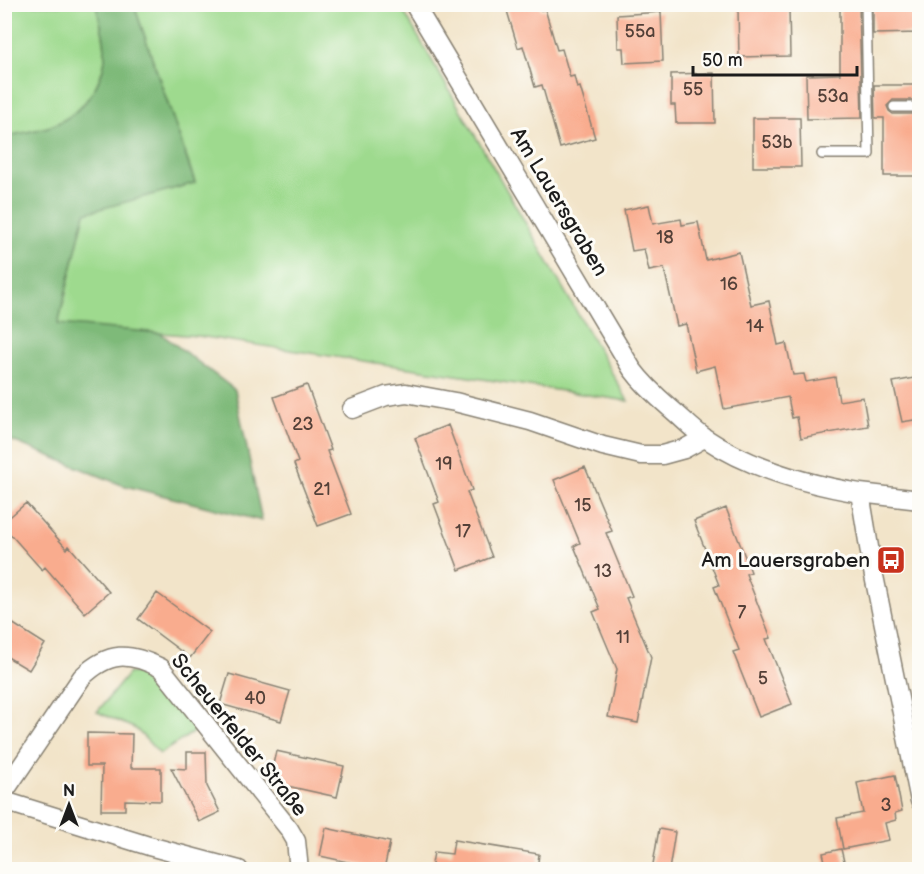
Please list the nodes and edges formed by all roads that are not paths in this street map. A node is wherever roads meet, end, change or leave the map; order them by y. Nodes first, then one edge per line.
1 (414, 4) edge
2 (866, 4) edge
3 (894, 107) dead end
4 (920, 107) edge
5 (822, 154) dead end
6 (352, 409) dead end
7 (704, 438) junction
8 (860, 493) junction
9 (920, 500) edge
10 (4, 792) edge
11 (4, 801) edge
12 (920, 801) edge
13 (239, 870) edge
14 (299, 870) edge

1 - 7 street, Am Lauersgraben
2 - 5 lane
3 - 4 lane
6 - 7 street
7 - 8 street, Am Lauersgraben
8 - 9 street, Am Lauersgraben
8 - 12 street
10 - 14 street, Scheuerfelder Straße
11 - 13 street

